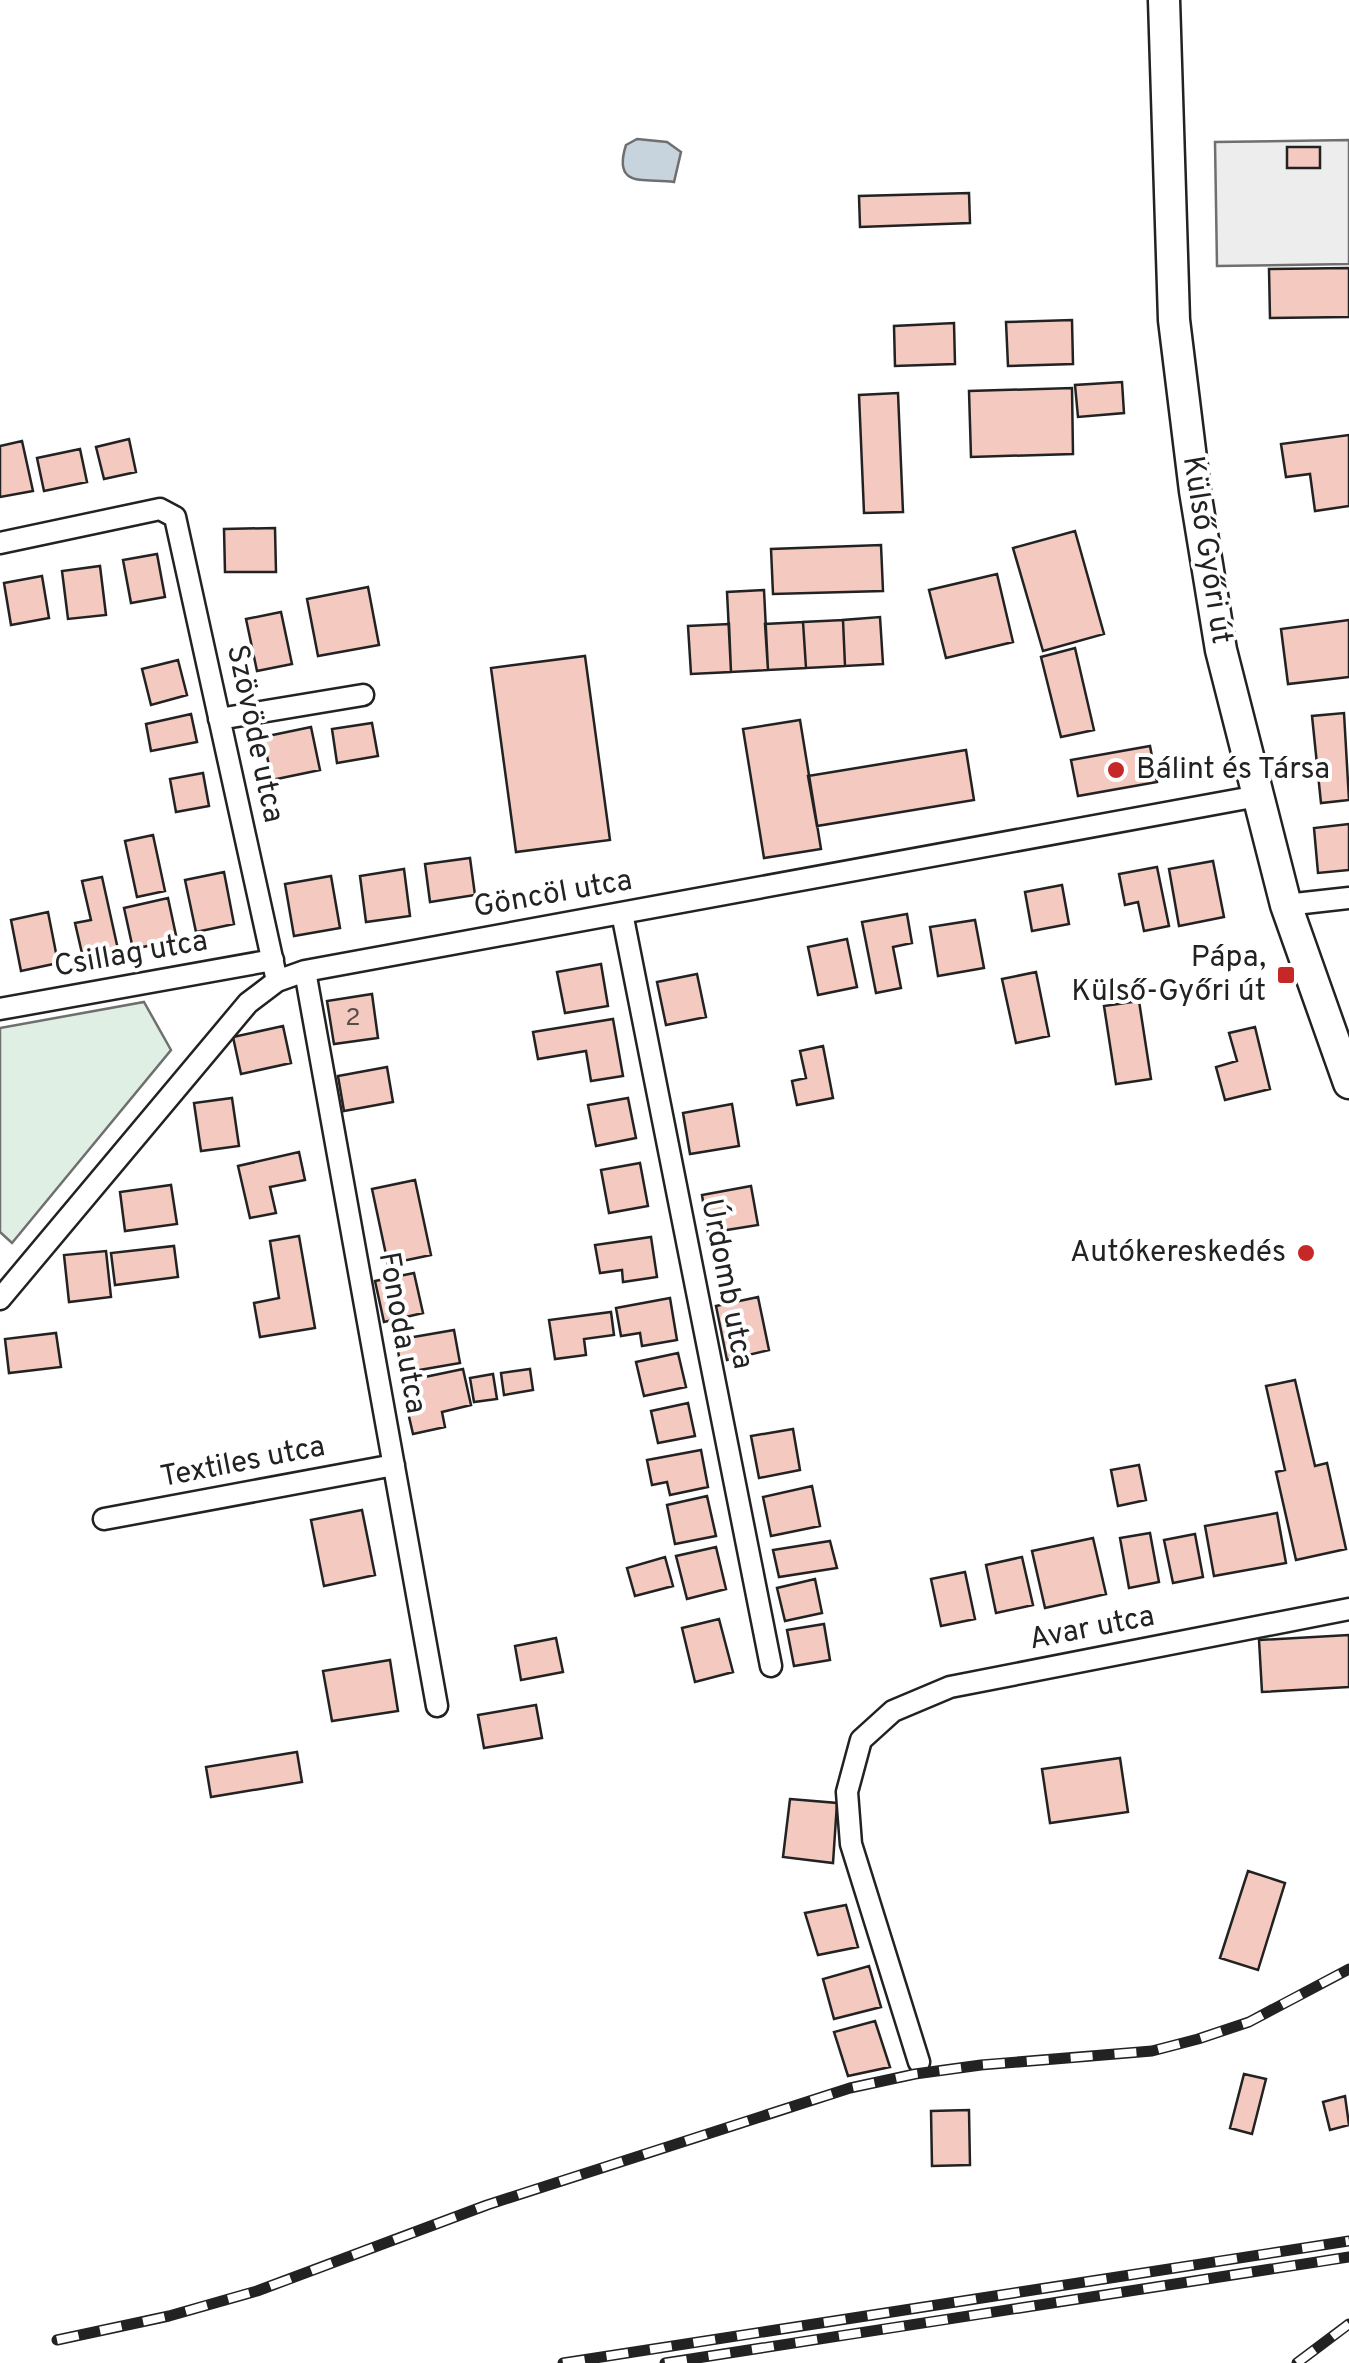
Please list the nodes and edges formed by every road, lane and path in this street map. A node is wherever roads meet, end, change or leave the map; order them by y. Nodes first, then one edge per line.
1 (1164, 0) edge
2 (0, 543) edge
3 (363, 695) dead end
4 (220, 718) junction
5 (1258, 796) junction
6 (1349, 898) edge
7 (1286, 905) junction
8 (622, 913) junction
9 (275, 970) junction
10 (305, 971) junction
11 (0, 1009) edge
12 (1349, 1083) edge
13 (0, 1300) edge
14 (394, 1466) junction
15 (104, 1519) dead end
16 (1349, 1610) edge
17 (771, 1666) dead end
18 (437, 1706) dead end
19 (918, 2062) dead end

1 - 5 main road, Külső Győri út
2 - 4 street, Szövöde utca
3 - 4 street
4 - 9 street, Szövöde utca
5 - 7 main road, Külső Győri út
5 - 8 street, Göncöl utca
6 - 7 street
7 - 12 main road, Külső Győri út
8 - 10 street, Göncöl utca
8 - 17 street, Úrdomb utca
9 - 10 street, Göncöl utca
9 - 11 street, Csillag utca
9 - 13 street, Göncöl utca
10 - 14 street, Fonoda utca
14 - 15 street, Textiles utca
14 - 18 street, Fonoda utca
16 - 19 street, Avar utca

